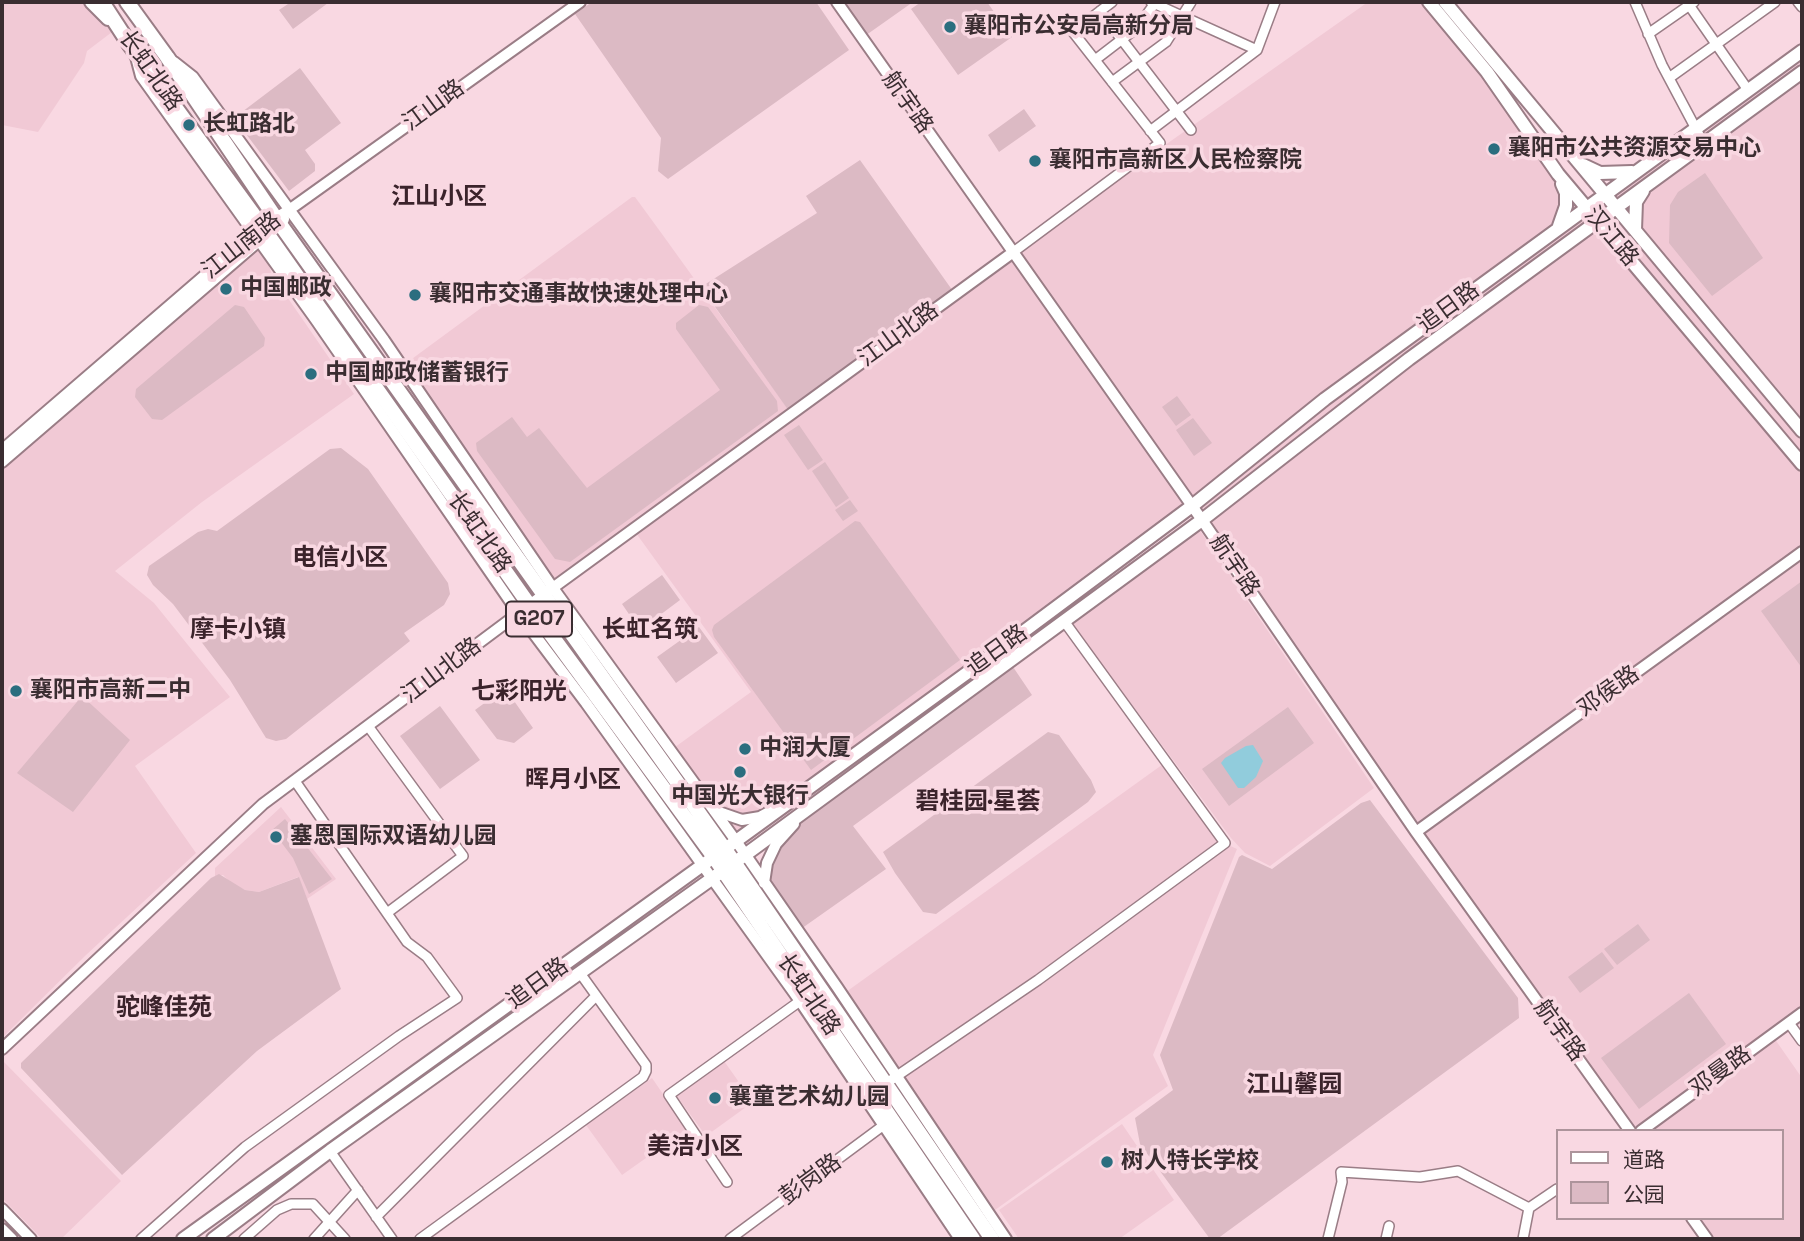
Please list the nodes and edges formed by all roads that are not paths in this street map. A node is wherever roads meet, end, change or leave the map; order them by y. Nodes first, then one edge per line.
1 (91, 2) edge
2 (102, 2) edge
3 (127, 2) edge
4 (580, 2) edge
5 (837, 2) edge
6 (1112, 2) edge
7 (1191, 2) edge
8 (1275, 2) edge
9 (1429, 2) edge
10 (1446, 2) edge
11 (1635, 2) edge
12 (1775, 2) edge
13 (1798, 2) edge
14 (1153, 3) edge
15 (1692, 4) edge
16 (1802, 7) edge
17 (1100, 11) junction
18 (1183, 17) junction
19 (1648, 34) junction
20 (1121, 40) junction
21 (1716, 44) junction
22 (132, 48) junction
23 (1256, 50) junction
24 (1802, 51) edge
25 (1095, 60) junction
26 (1139, 62) junction
27 (1802, 72) edge
28 (1669, 78) junction
29 (1112, 82) junction
30 (1748, 90) junction
31 (1176, 111) junction
32 (1696, 129) junction
33 (1191, 130) dead end
34 (1150, 131) junction
35 (1704, 144) junction
36 (1578, 163) junction
37 (1636, 172) junction
38 (1558, 174) junction
39 (1646, 186) junction
40 (1605, 195) junction
41 (1616, 207) junction
42 (1587, 208) junction
43 (282, 217) junction
44 (1598, 221) junction
45 (1558, 229) junction
46 (1635, 230) junction
47 (260, 234) junction
48 (1571, 241) junction
49 (1617, 244) junction
50 (1012, 253) junction
51 (1802, 431) edge
52 (2, 450) edge
53 (2, 462) edge
54 (1802, 464) edge
55 (1192, 506) junction
56 (1202, 520) junction
57 (1802, 552) edge
58 (548, 592) junction
59 (524, 610) junction
60 (1063, 621) junction
61 (368, 726) junction
62 (295, 781) junction
63 (688, 797) junction
64 (792, 801) junction
65 (714, 810) junction
66 (804, 811) junction
67 (1416, 832) junction
68 (719, 854) junction
69 (728, 867) junction
70 (764, 881) junction
71 (387, 913) junction
72 (778, 925) junction
73 (580, 973) junction
74 (596, 996) junction
75 (800, 1001) junction
76 (1802, 1013) edge
77 (1789, 1023) junction
78 (1802, 1041) edge
79 (2, 1049) edge
80 (892, 1079) junction
81 (888, 1123) junction
82 (1629, 1129) edge
83 (1644, 1129) edge
84 (330, 1151) junction
85 (727, 1182) dead end
86 (358, 1190) junction
87 (1556, 1190) edge
88 (1529, 1208) junction
89 (2, 1209) edge
90 (376, 1217) junction
91 (1693, 1220) edge
92 (328, 1222) junction
93 (1389, 1226) dead end
94 (2, 1229) edge
95 (12, 1239) edge
96 (31, 1239) edge
97 (141, 1239) edge
98 (183, 1239) edge
99 (213, 1239) edge
100 (244, 1239) edge
101 (314, 1239) edge
102 (345, 1239) edge
103 (392, 1239) edge
104 (420, 1239) edge
105 (730, 1239) edge
106 (960, 1239) edge
107 (973, 1239) edge
108 (992, 1239) edge
109 (1006, 1239) edge
110 (1328, 1239) edge
111 (1386, 1239) edge
112 (1523, 1239) edge
113 (1707, 1239) edge

1 - 22 main road
2 - 22 highway, 长虹北路 / G207
3 - 43 highway, 长虹北路 / G207
4 - 43 street, 江山路
5 - 50 street, 航宇路
6 - 17 street
7 - 18 street
8 - 23 street
9 - 38 main road, 汉江路
10 - 36 main road, 汉江路
11 - 19 street
12 - 21 street
13 - 16 street
14 - 18 street
14 - 20 street
15 - 19 street
15 - 21 street
17 - 20 street
17 - 25 street
18 - 23 street
18 - 26 street
19 - 28 street
20 - 25 street
20 - 26 street
21 - 28 street
21 - 30 street
22 - 47 highway, 长虹北路 / G207
23 - 31 street
24 - 30 main road, 追日路
25 - 29 street
26 - 29 street
26 - 31 street
27 - 35 main road, 追日路
28 - 32 street
29 - 34 street
30 - 32 main road, 追日路
31 - 33 street
31 - 34 street
32 - 35 street
32 - 37 main road, 追日路
34 - 50 street
35 - 39 main road, 追日路
36 - 37 main road
36 - 40 main road, 汉江路
37 - 40 main road, 追日路
38 - 42 main road, 汉江路
38 - 45 main road
39 - 41 main road, 追日路
39 - 46 main road
40 - 41 main road, 汉江路
40 - 42 main road, 追日路
41 - 44 main road, 追日路
41 - 46 main road, 汉江路
42 - 44 main road, 汉江路
42 - 45 main road, 追日路
43 - 47 street, 江山南路
43 - 58 highway, 长虹北路 / G207
44 - 48 main road, 追日路
44 - 49 main road, 汉江路
45 - 55 main road, 追日路
46 - 51 main road, 汉江路
47 - 52 street, 江山南路
47 - 53 street, 江山南路
47 - 59 highway, 长虹北路 / G207
48 - 49 main road
48 - 56 main road, 追日路
49 - 54 main road, 汉江路
50 - 55 street, 航宇路
50 - 58 street, 江山北路
55 - 56 street, 航宇路
55 - 64 main road, 追日路
56 - 60 main road, 追日路
56 - 67 street, 航宇路
57 - 67 street, 邓侯路
58 - 59 street, 江山北路
58 - 63 highway, 长虹北路 / G207
58 - 65 street
59 - 61 street, 江山北路
59 - 68 highway, 长虹北路 / G207
60 - 66 main road, 追日路
60 - 80 street
61 - 62 street, 江山北路
61 - 71 street
62 - 71 street
62 - 79 street, 江山北路
63 - 65 street
63 - 68 highway, 长虹北路 / G207
64 - 65 street
64 - 68 main road, 追日路
65 - 68 street
66 - 69 main road, 追日路
66 - 70 street
67 - 82 street, 航宇路
68 - 69 highway, 长虹北路 / G207
68 - 69 street
68 - 98 main road, 追日路
69 - 70 street
69 - 72 highway, 长虹北路 / G207
69 - 73 main road, 追日路
69 - 75 street
69 - 81 highway, 长虹北路 / G207
70 - 72 street
70 - 80 street
71 - 97 street
72 - 80 highway, 长虹北路 / G207
73 - 74 street
73 - 84 main road, 追日路
74 - 90 street
74 - 104 street
75 - 81 street
75 - 85 street
76 - 77 street, 邓曼路
77 - 78 street
77 - 83 street, 邓曼路
80 - 108 highway, 长虹北路 / G207
80 - 109 street
81 - 105 street, 彭岗路
81 - 106 street
81 - 107 highway, 长虹北路 / G207
84 - 86 street
84 - 99 main road, 追日路
86 - 90 street
86 - 92 street
87 - 88 street
88 - 110 street
88 - 112 street
89 - 96 street
90 - 103 street
91 - 113 street
92 - 100 street
92 - 101 street
92 - 102 street
93 - 111 street
94 - 95 street

